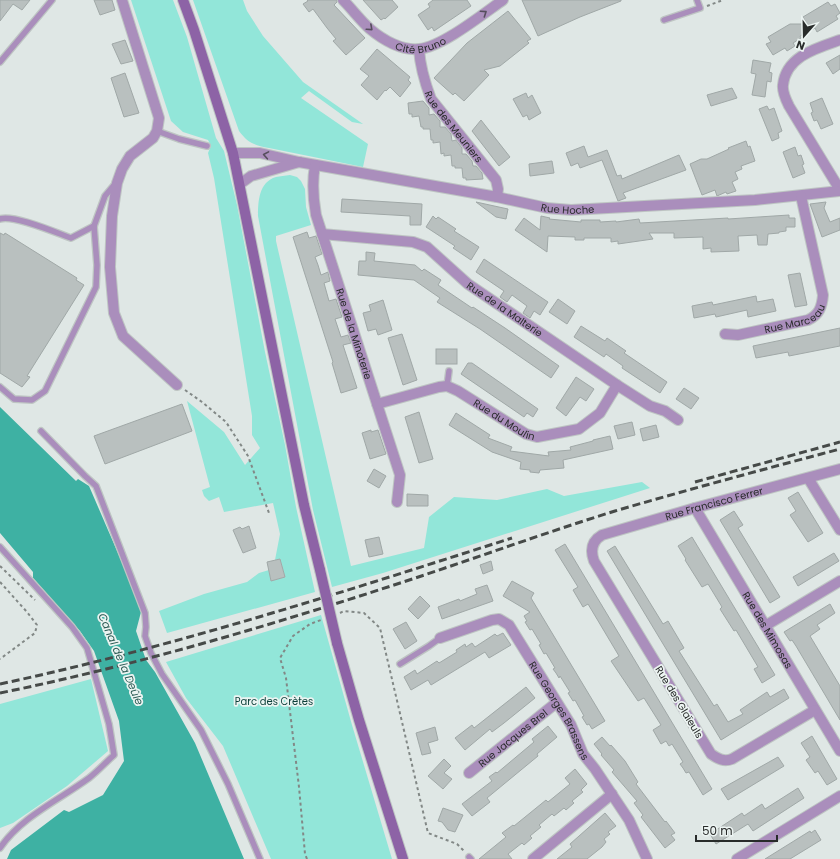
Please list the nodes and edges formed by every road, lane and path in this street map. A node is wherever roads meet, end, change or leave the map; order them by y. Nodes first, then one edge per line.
1 (52, 0) edge
2 (122, 0) edge
3 (183, 0) edge
4 (343, 0) edge
5 (503, 0) edge
6 (697, 0) edge
7 (723, 0) edge
8 (700, 8) junction
9 (664, 20) dead end
10 (840, 40) edge
11 (419, 49) junction
12 (0, 62) edge
13 (157, 131) junction
14 (207, 146) dead end
15 (233, 153) junction
16 (299, 162) junction
17 (315, 165) junction
18 (117, 183) junction
19 (240, 184) junction
20 (840, 191) edge
21 (801, 196) junction
22 (497, 197) junction
23 (0, 219) edge
24 (94, 226) junction
25 (322, 234) junction
26 (725, 334) dead end
27 (449, 371) dead end
28 (177, 385) joint
29 (447, 386) junction
30 (617, 386) junction
31 (0, 387) edge
32 (377, 404) junction
33 (678, 420) dead end
34 (41, 431) dead end
35 (840, 469) edge
36 (808, 478) junction
37 (397, 502) dead end
38 (695, 508) junction
39 (269, 513) dead end
40 (840, 530) edge
41 (592, 545) joint
42 (0, 547) edge
43 (0, 566) edge
44 (840, 581) edge
45 (0, 582) edge
46 (38, 602) dead end
47 (765, 626) junction
48 (440, 638) joint
49 (0, 659) edge
50 (400, 664) dead end
51 (556, 702) junction
52 (815, 710) junction
53 (840, 751) edge
54 (469, 773) dead end
55 (612, 794) junction
56 (840, 796) edge
57 (0, 848) edge
58 (260, 859) edge
59 (403, 859) edge
60 (533, 859) edge
61 (647, 859) edge
62 (737, 859) edge

1 - 12 lane
2 - 13 street
3 - 15 main road
4 -> 11 street, Cité Bruno
11 -> 5 street, Cité Bruno
6 - 8 lane
7 - 8 path
8 - 9 lane
10 - 20 street
11 - 22 street, Rue des Meuniers
13 - 14 lane
13 - 18 street
16 -> 15 street, Rue Hoche
15 - 19 main road
16 - 17 street, Rue Hoche
16 - 19 street, Rue Hoche
17 - 22 street, Rue Hoche
17 - 25 street, Rue de la Minoterie
18 - 24 lane
18 - 28 street
19 - 59 main road, bridge
20 - 21 street, Rue Hoche
21 - 22 street, Rue Hoche
21 - 26 street, Rue Marceau
23 - 24 lane
24 - 31 lane
25 - 30 street, Rue de la Malterie
25 - 32 street, Rue de la Minoterie
27 - 29 lane
28 - 39 path
29 - 30 street, Rue du Moulin
29 - 32 street
30 - 33 street, Rue de la Malterie
32 - 37 street, Rue de la Minoterie
34 - 58 lane
35 - 36 street, Rue Francisco Ferrer
36 - 38 street, Rue Francisco Ferrer
36 - 40 street
38 - 41 street, Rue Francisco Ferrer
38 - 47 street, Rue des Mimosas
41 - 52 street, Rue des Glaïeuls
42 - 57 lane
43 - 46 path
44 - 47 street
45 - 49 path
47 - 52 street, Rue des Mimosas
48 - 50 lane
48 - 51 street, Rue Georges Brassens
51 - 54 street, Rue Jacques Brel
51 - 55 street, Rue Georges Brassens
52 - 53 street, Rue des Mimosas
55 - 60 street
55 - 61 street, Rue Georges Brassens
56 - 62 street

